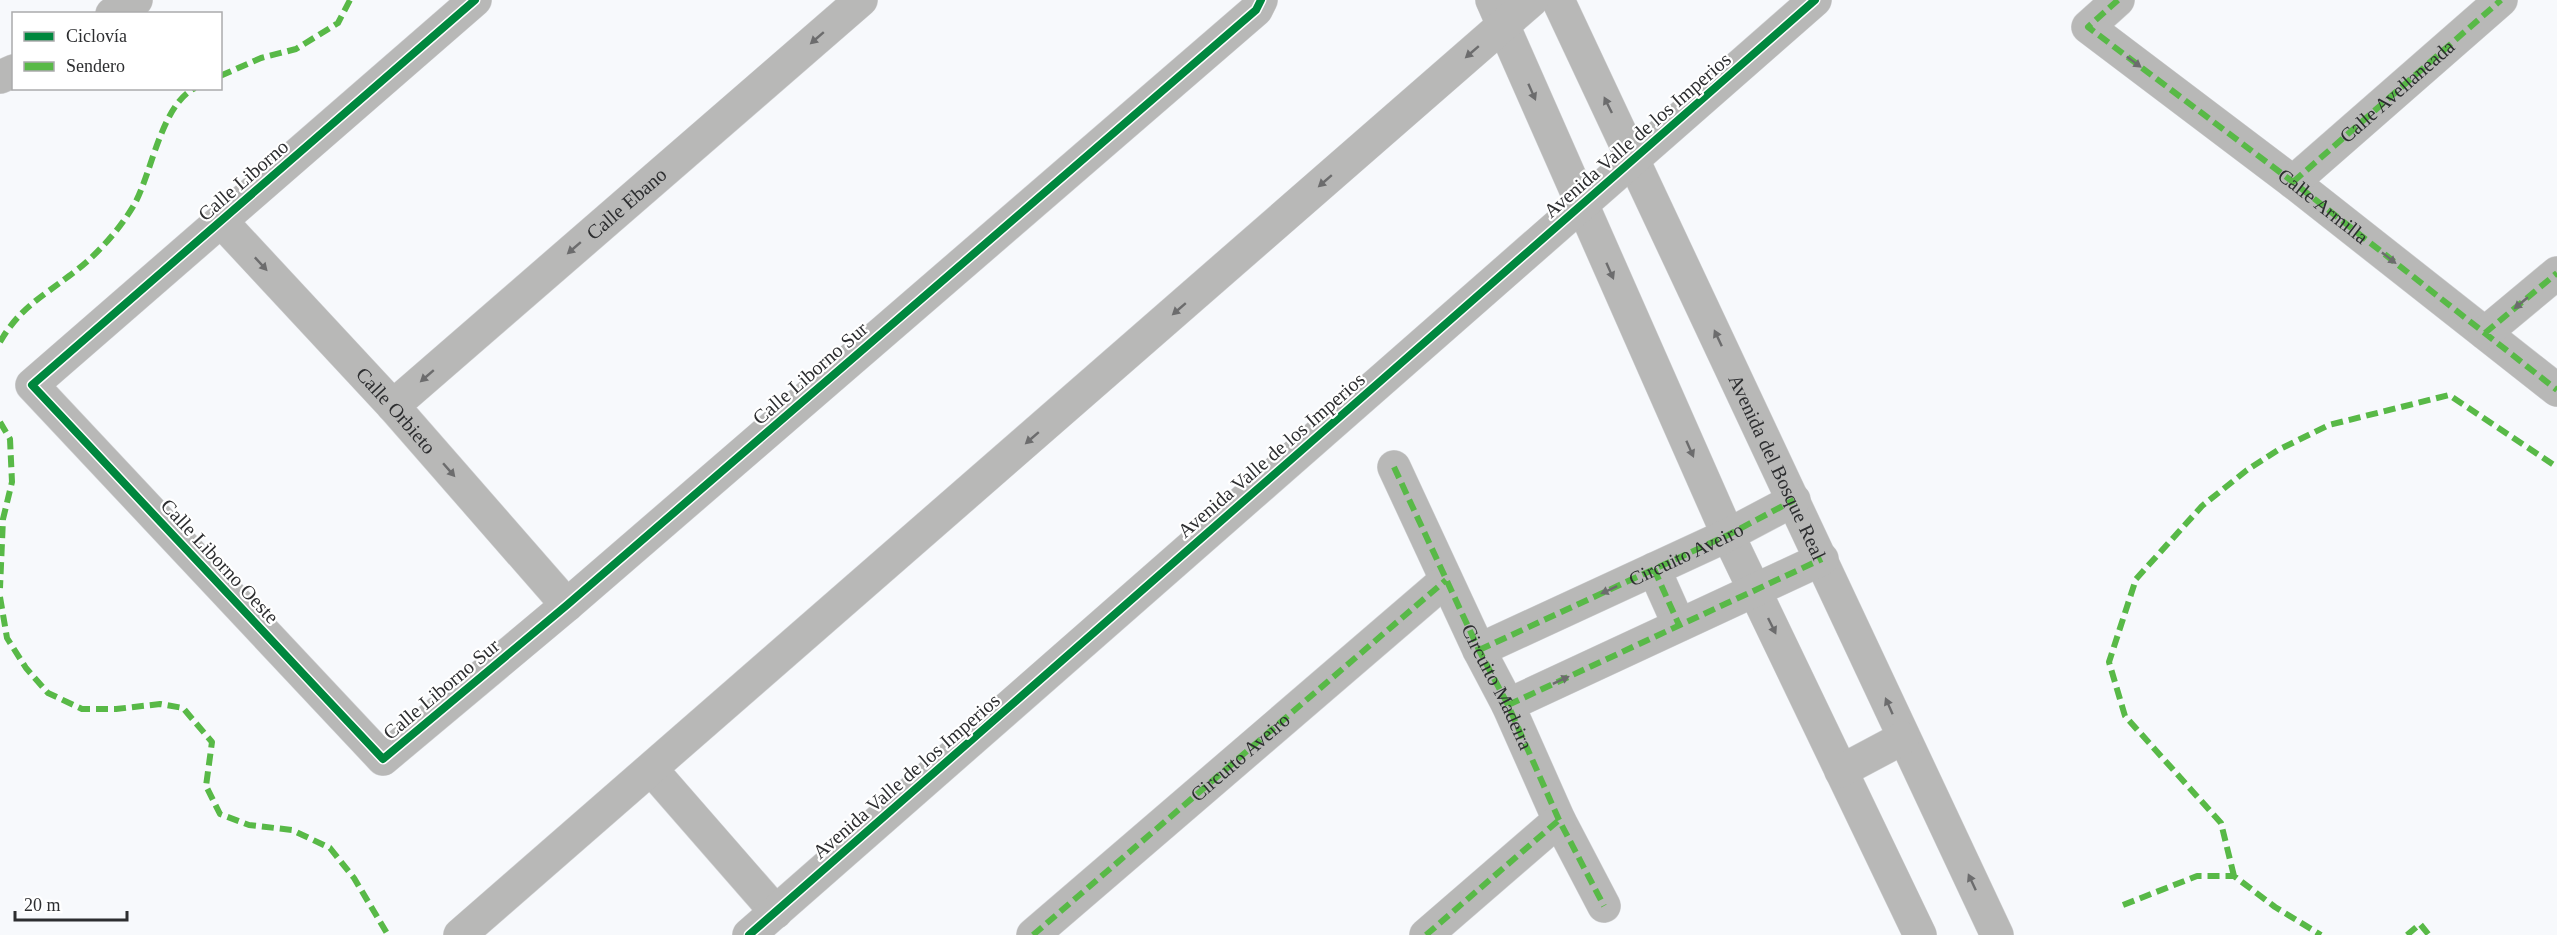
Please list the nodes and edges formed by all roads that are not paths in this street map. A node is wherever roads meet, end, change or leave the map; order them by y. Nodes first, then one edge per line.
1 (136, 0) edge
2 (475, 0) edge
3 (861, 0) edge
4 (1532, 0) edge
5 (1558, 0) edge
6 (1815, 0) edge
7 (2118, 0) edge
8 (2501, 0) edge
9 (1258, 5) edge
10 (115, 12) edge
11 (1497, 13) edge
12 (1634, 159) junction
13 (2293, 182) junction
14 (1581, 205) junction
15 (221, 222) junction
16 (2557, 273) edge
17 (2485, 333) junction
18 (32, 385) joint
19 (2557, 390) edge
20 (393, 406) junction
21 (1394, 467) dead end
22 (1794, 500) junction
23 (1728, 535) junction
24 (1822, 559) junction
25 (1654, 569) junction
26 (1446, 580) junction
27 (1754, 589) junction
28 (567, 605) junction
29 (1679, 625) junction
30 (1479, 650) junction
31 (1508, 705) junction
32 (1903, 738) junction
33 (383, 759) joint
34 (652, 770) junction
35 (1841, 771) junction
36 (1559, 820) junction
37 (1604, 906) dead end
38 (776, 912) junction
39 (460, 935) edge
40 (749, 935) edge
41 (1033, 935) edge
42 (1426, 935) edge
43 (1920, 935) edge
44 (1997, 935) edge

1 - 10 street
2 - 15 street, Calle Liborno
3 -> 20 street, Calle Ebano
4 - 11 street
12 -> 5 street, Avenida del Bosque Real
6 - 12 street, Avenida Valle de los Imperios
7 -> 13 street, Calle Armilla
8 - 13 street, Calle Avellaneada
9 - 28 street, Calle Liborno Sur
11 -> 14 street
11 -> 34 street
12 - 14 street, Avenida Valle de los Imperios
22 -> 12 street, Avenida del Bosque Real
13 -> 17 street, Calle Armilla
14 -> 23 street
14 - 38 street, Avenida Valle de los Imperios
15 - 18 street, Calle Liborno
15 -> 20 street, Calle Orbieto
16 -> 17 street
17 - 19 street, Calle Armilla
18 - 33 street, Calle Liborno Oeste
20 -> 28 street, Calle Orbieto
21 - 26 street, Circuito Madeira
22 - 23 street, Circuito Aveiro
22 - 24 street, Avenida del Bosque Real
23 - 25 street, Circuito Aveiro
23 - 27 street
24 - 27 street
32 -> 24 street, Avenida del Bosque Real
25 - 29 street
25 -> 30 street, Circuito Aveiro
26 - 30 street, Circuito Madeira
26 - 41 street, Circuito Aveiro
27 - 29 street
27 -> 35 street
28 - 33 street, Calle Liborno Sur
31 -> 29 street
30 - 31 street, Circuito Madeira
31 - 36 street, Circuito Madeira
32 - 35 street
44 -> 32 street, Avenida del Bosque Real
34 - 38 street
34 - 39 street
35 - 43 street
36 - 37 street, Circuito Madeira
36 - 42 street
38 - 40 street, Avenida Valle de los Imperios

